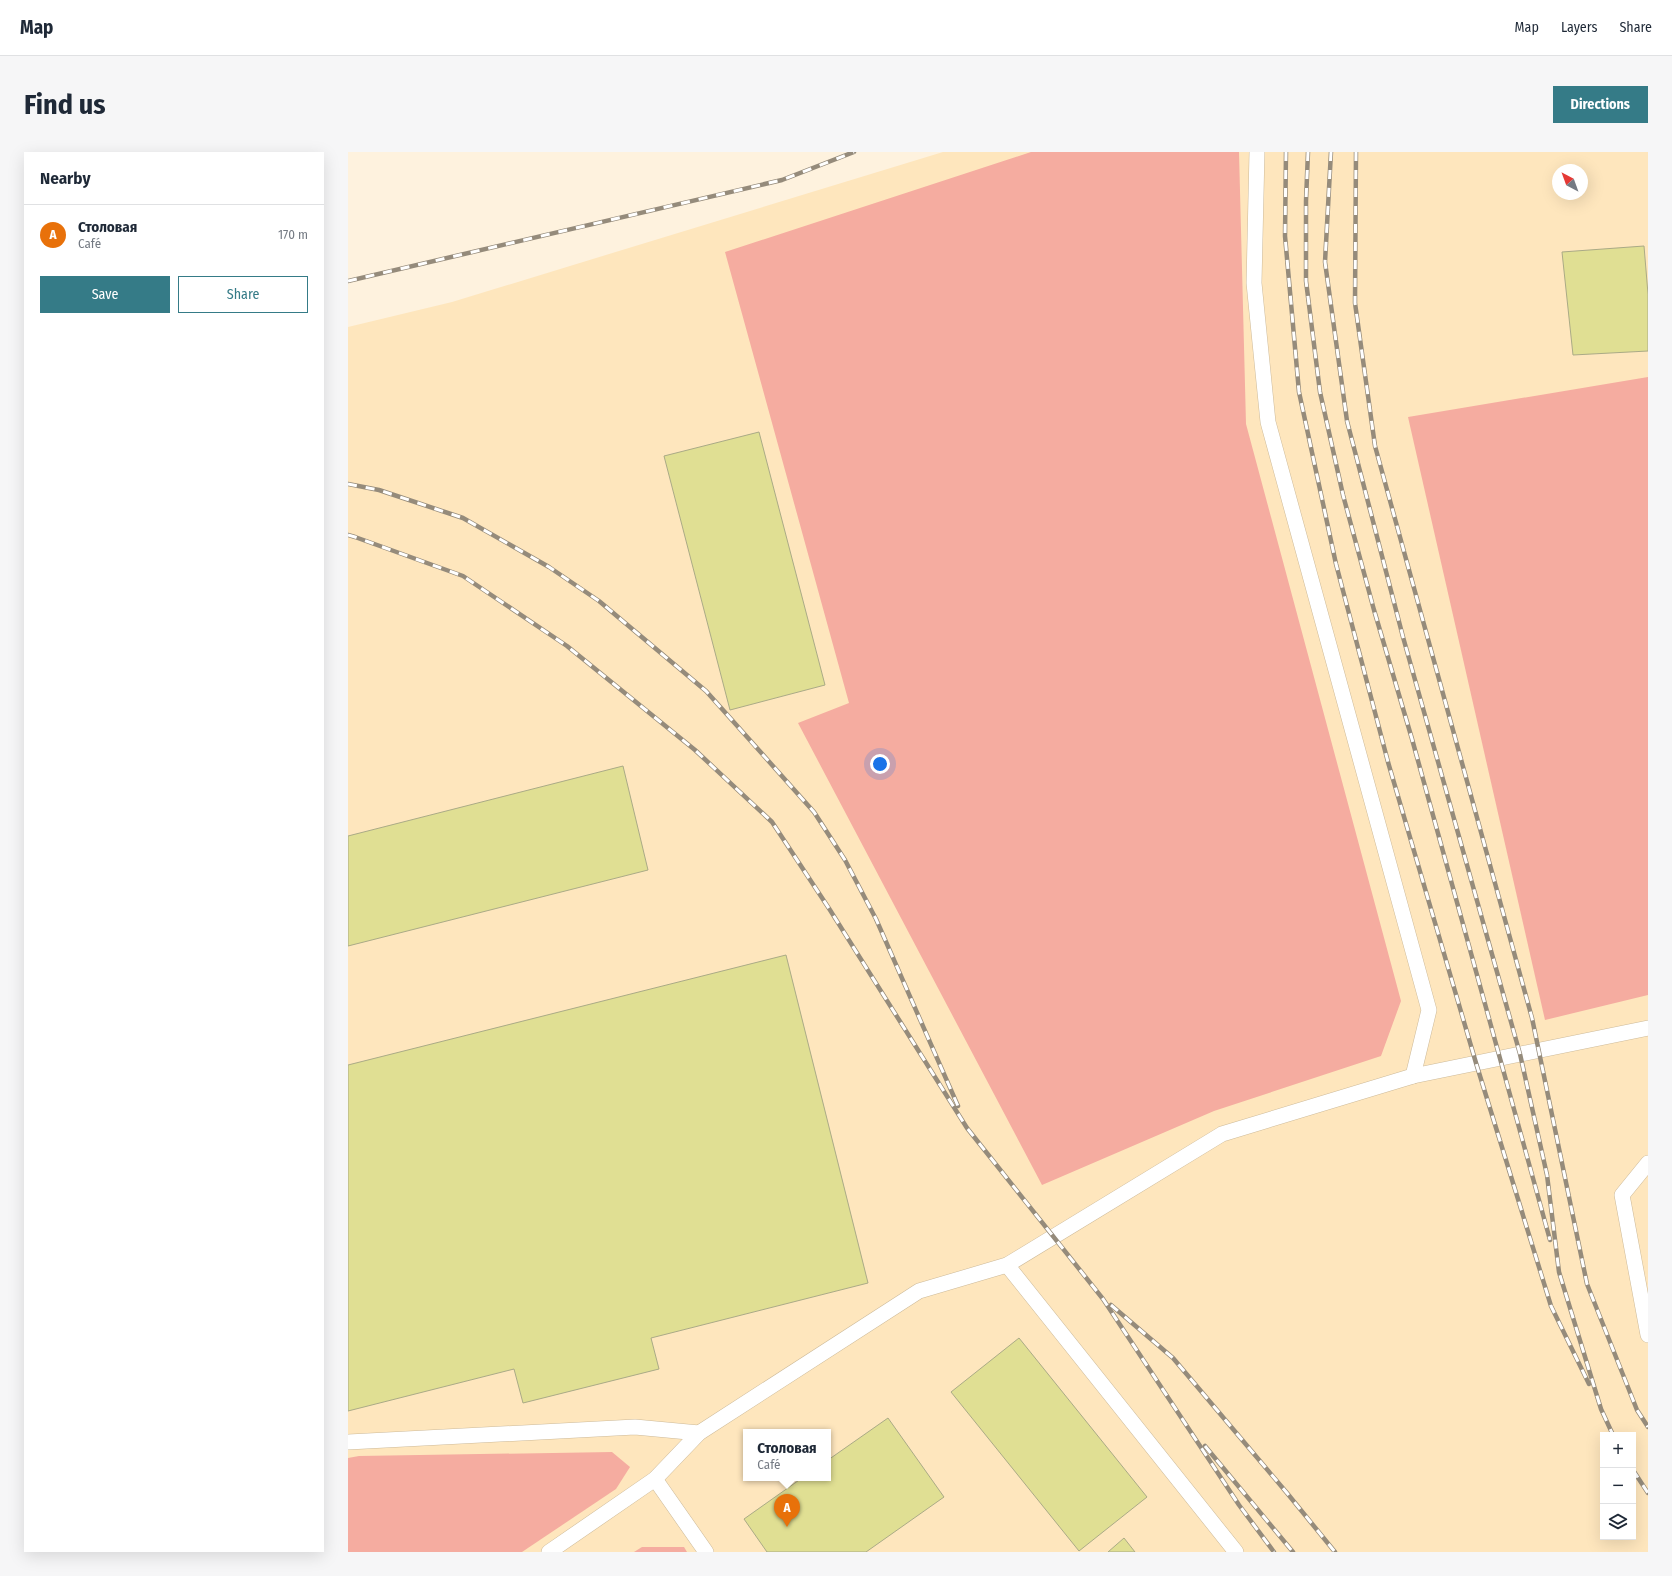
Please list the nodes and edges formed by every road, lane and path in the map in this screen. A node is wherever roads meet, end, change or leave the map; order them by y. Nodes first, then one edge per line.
1 (1257, 152) edge
2 (1648, 1028) edge
3 (1413, 1076) junction
4 (1648, 1163) edge
5 (1007, 1265) junction
6 (1648, 1335) edge
7 (699, 1433) junction
8 (348, 1442) edge
9 (655, 1479) junction
10 (549, 1552) edge
11 (706, 1552) edge
12 (1236, 1552) edge

1 - 3 lane
2 - 3 lane
3 - 5 lane
4 - 6 lane
5 - 7 lane
5 - 12 lane
7 - 8 lane
7 - 9 lane
9 - 10 lane
9 - 11 lane

